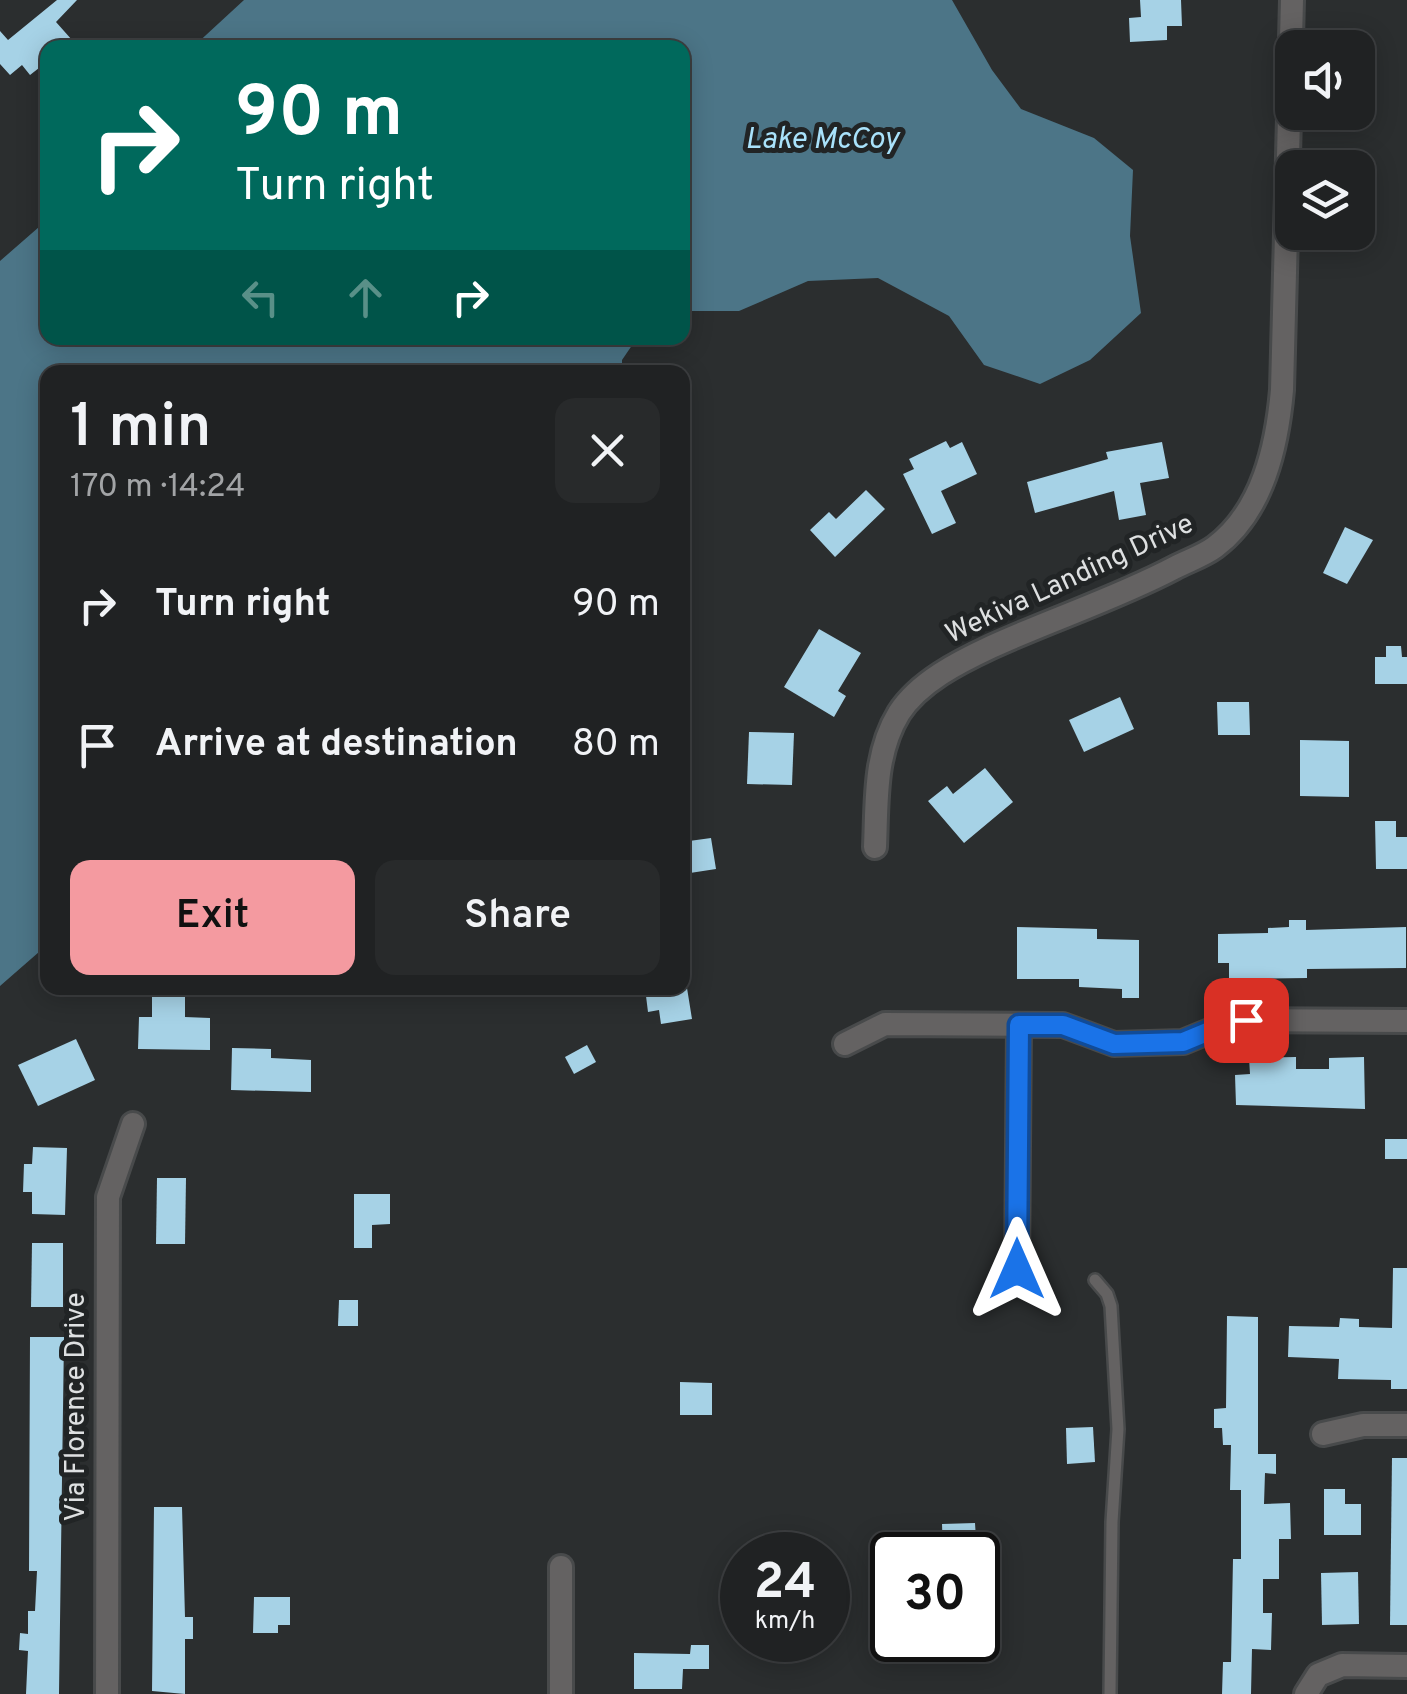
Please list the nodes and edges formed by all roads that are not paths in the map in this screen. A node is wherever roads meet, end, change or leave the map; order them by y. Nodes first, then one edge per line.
1 (1292, 0) edge
2 (876, 847) dead end
3 (1407, 1021) edge
4 (1019, 1025) junction
5 (846, 1044) dead end
6 (133, 1124) dead end
7 (1095, 1280) dead end
8 (998, 1290) dead end
9 (1407, 1425) edge
10 (1323, 1434) dead end
11 (562, 1568) dead end
12 (1407, 1666) edge
13 (107, 1694) edge
14 (562, 1694) edge
15 (1110, 1694) edge
16 (1306, 1694) edge

1 - 2 street, Wekiva Landing Drive
3 - 4 street
4 - 5 street
4 - 8 street
6 - 13 street, Via Florence Drive
7 - 15 lane
9 - 10 street
11 - 14 street
12 - 16 street

